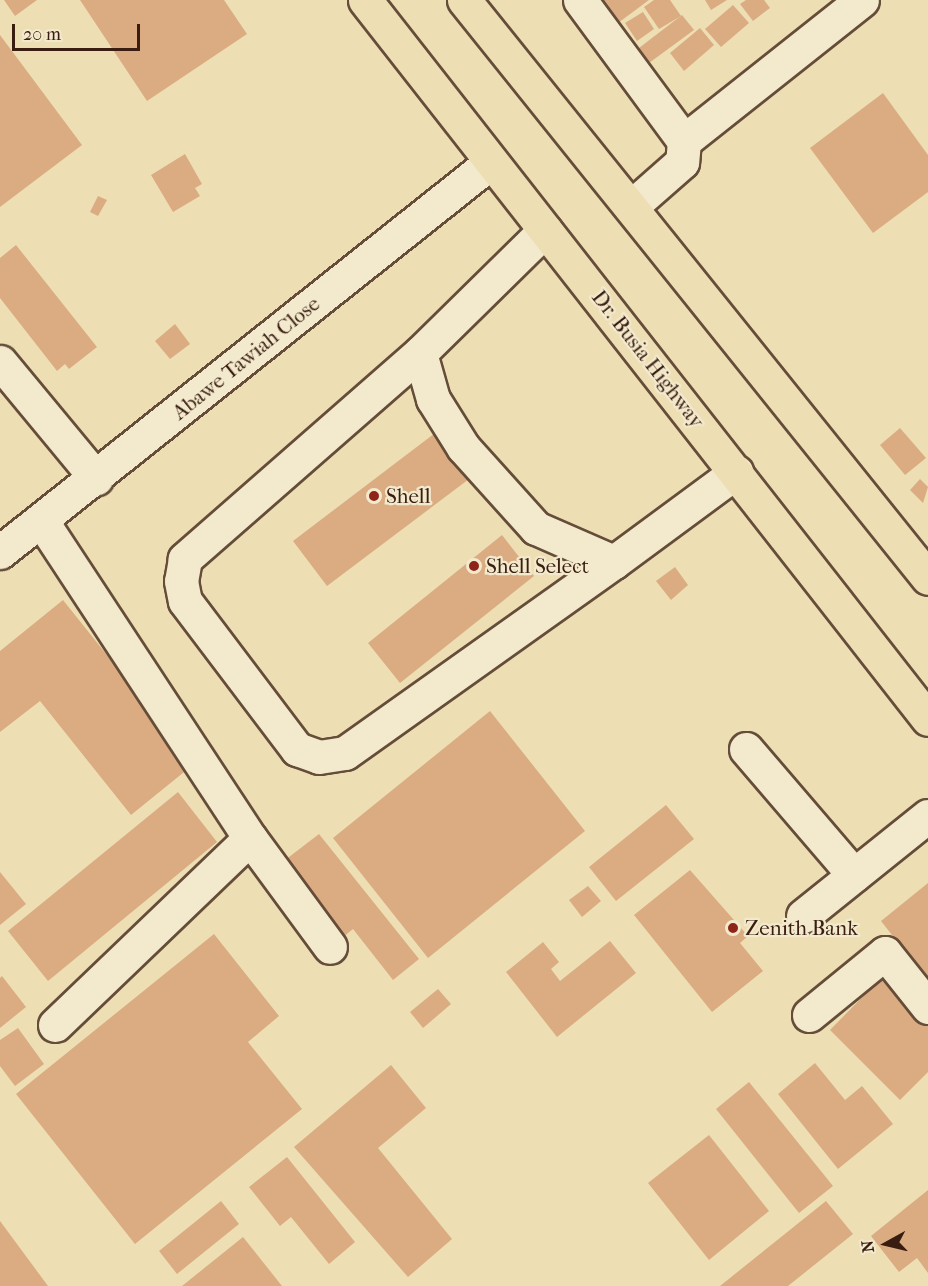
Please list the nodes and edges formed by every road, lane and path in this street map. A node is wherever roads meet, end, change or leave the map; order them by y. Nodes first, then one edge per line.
1 (365, 0) edge
2 (464, 0) edge
3 (580, 0) edge
4 (862, 0) edge
5 (684, 141) junction
6 (491, 162) junction
7 (631, 207) junction
8 (545, 230) junction
9 (420, 353) junction
10 (0, 362) edge
11 (736, 472) junction
12 (96, 478) junction
13 (41, 520) junction
14 (0, 552) edge
15 (614, 562) junction
16 (928, 578) edge
17 (928, 719) edge
18 (746, 749) dead end
19 (928, 816) edge
20 (250, 838) junction
21 (854, 875) junction
22 (803, 916) dead end
23 (330, 947) dead end
24 (928, 1006) edge
25 (809, 1015) dead end
26 (55, 1025) dead end

1 - 6 highway, Dr. Busia Highway
2 - 7 highway
3 - 5 street
4 - 5 street
5 - 7 street
6 - 8 highway, Dr. Busia Highway
6 - 12 street, Abawe Tawiah Close
7 - 16 highway
8 - 9 street
8 - 11 highway, Dr. Busia Highway
9 - 15 street
9 - 15 street
10 - 12 street
11 - 15 street
11 - 17 highway, Dr. Busia Highway
12 - 13 street, Abawe Tawiah Close
13 - 14 street, Abawe Tawiah Close
13 - 20 street
18 - 21 street
19 - 21 street
20 - 23 street
20 - 26 street
21 - 22 street
24 - 25 street

